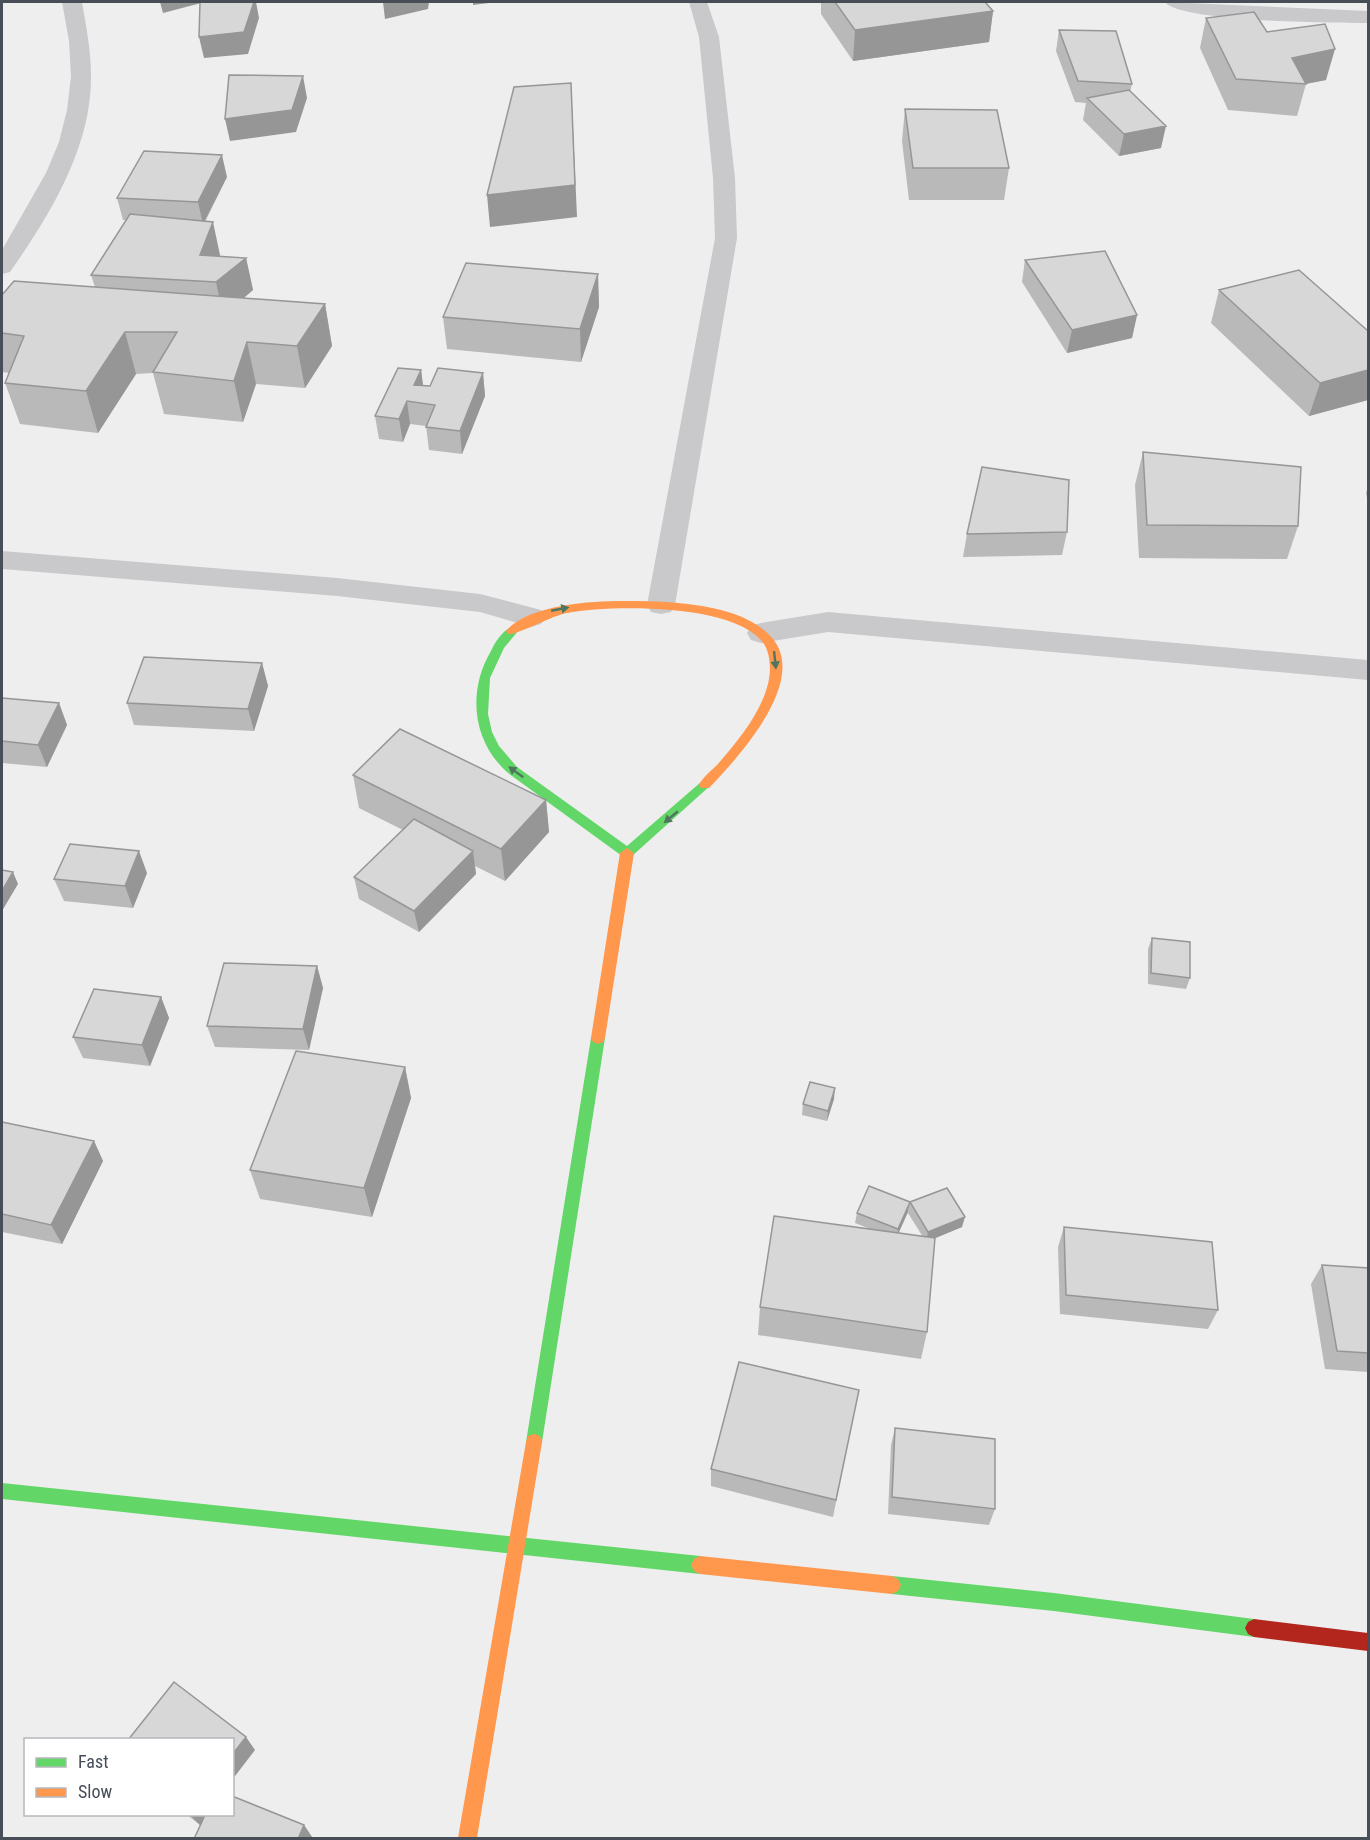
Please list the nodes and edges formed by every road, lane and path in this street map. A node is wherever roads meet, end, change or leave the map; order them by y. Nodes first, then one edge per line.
1 (72, 2) edge
2 (698, 2) edge
3 (1175, 2) edge
4 (1368, 18) edge
5 (2, 267) edge
6 (2, 560) edge
7 (661, 605) junction
8 (531, 617) junction
9 (761, 633) junction
10 (1368, 670) edge
11 (627, 853) junction
12 (2, 1491) edge
13 (518, 1544) junction
14 (1368, 1642) edge
15 (467, 1839) edge

1 - 5 street
2 - 7 street
3 - 4 street
6 - 8 street
8 -> 7 street
7 - 9 street
11 -> 8 street
9 - 10 street
9 -> 11 street
11 - 13 street
12 - 13 street
13 - 14 street
13 - 15 street

